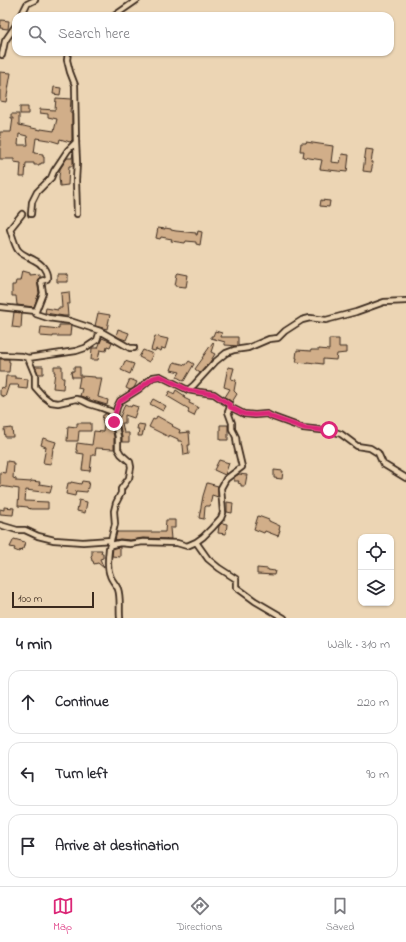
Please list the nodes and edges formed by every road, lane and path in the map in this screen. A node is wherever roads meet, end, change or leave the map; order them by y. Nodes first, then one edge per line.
1 (35, 0) edge
2 (137, 0) edge
3 (23, 12) edge
4 (120, 12) edge
5 (12, 31) edge
6 (2, 55) dead end
7 (68, 56) edge
8 (76, 142) junction
9 (22, 214) dead end
10 (32, 214) dead end
11 (77, 214) dead end
12 (406, 301) edge
13 (0, 307) edge
14 (36, 311) junction
15 (100, 331) junction
16 (134, 348) dead end
17 (0, 355) edge
18 (28, 358) junction
19 (188, 390) junction
20 (230, 407) junction
21 (115, 415) junction
22 (406, 478) edge
23 (0, 525) edge
24 (111, 542) junction
25 (196, 542) junction
26 (120, 618) edge
27 (284, 618) edge

1 - 3 street
2 - 4 street
5 - 6 street
7 - 8 street
8 - 10 street
8 - 11 street
9 - 14 street
12 - 19 street
13 - 14 street
14 - 15 street
15 - 16 street
15 - 18 street
17 - 18 street
18 - 21 street
19 - 20 street
19 - 21 street
20 - 22 street
20 - 25 street
21 - 24 street
23 - 24 street
24 - 25 street
24 - 26 street
25 - 27 street

